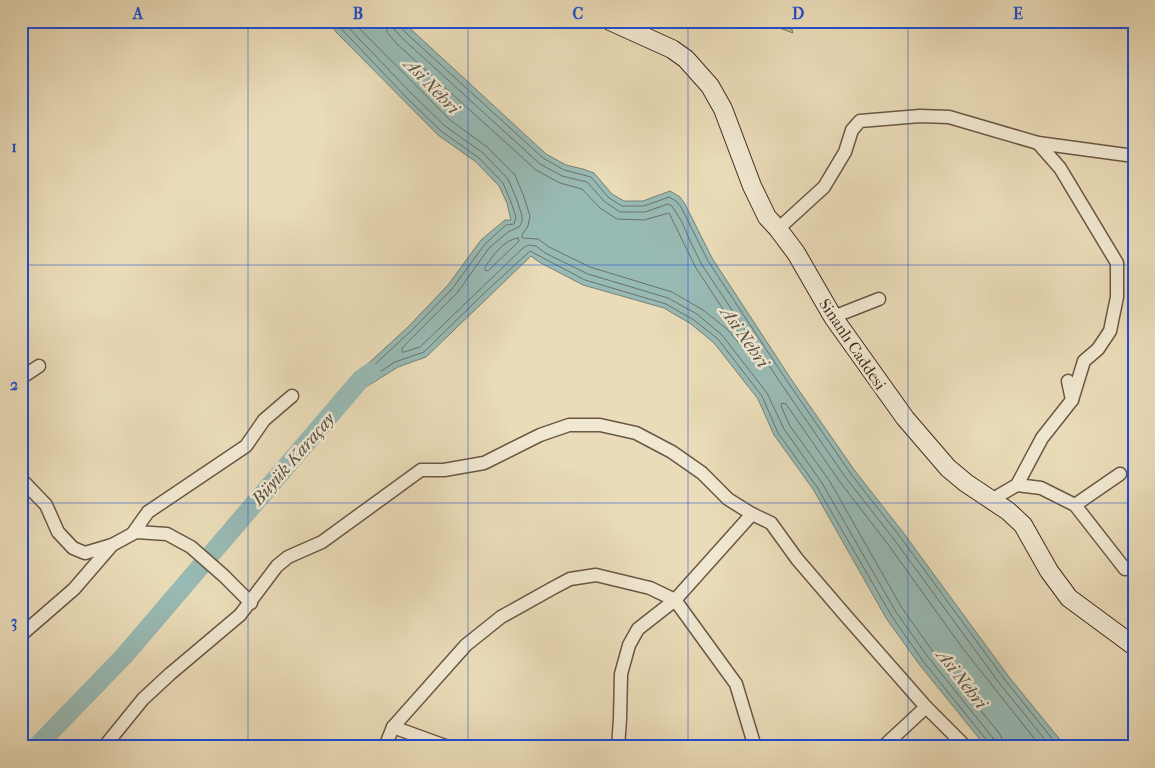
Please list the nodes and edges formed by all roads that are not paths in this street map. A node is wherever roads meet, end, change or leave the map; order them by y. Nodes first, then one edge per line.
1 (610, 21) edge
2 (1038, 143) junction
3 (1134, 156) edge
4 (778, 229) junction
5 (879, 299) dead end
6 (833, 316) junction
7 (39, 366) dead end
8 (21, 378) edge
9 (1068, 381) dead end
10 (292, 396) dead end
11 (1072, 400) junction
12 (1120, 474) dead end
13 (21, 479) edge
14 (1017, 485) junction
15 (993, 499) junction
16 (1076, 505) junction
17 (752, 514) junction
18 (133, 533) junction
19 (112, 545) junction
20 (1125, 569) dead end
21 (675, 600) junction
22 (251, 603) junction
23 (21, 635) edge
24 (1134, 646) edge
25 (926, 707) junction
26 (393, 727) junction
27 (104, 747) edge
28 (385, 747) edge
29 (448, 747) edge
30 (618, 747) edge
31 (755, 747) edge
32 (883, 747) edge
33 (966, 747) edge

1 - 4 main road, Sinanlı Caddesi
2 - 3 street
2 - 4 street
2 - 11 street
4 - 6 main road, Sinanlı Caddesi
5 - 6 street
6 - 15 main road, Sinanlı Caddesi
7 - 8 street
9 - 11 street
10 - 18 street
11 - 14 street
12 - 16 street
13 - 19 street
14 - 15 street
14 - 16 street
15 - 24 main road, Sinanlı Caddesi
16 - 20 street
17 - 21 street
17 - 22 street
17 - 25 street
18 - 19 street
18 - 22 street
19 - 23 street
21 - 26 street
21 - 30 street
21 - 31 street
22 - 27 street
25 - 32 street
25 - 33 street
26 - 28 street
26 - 29 street

